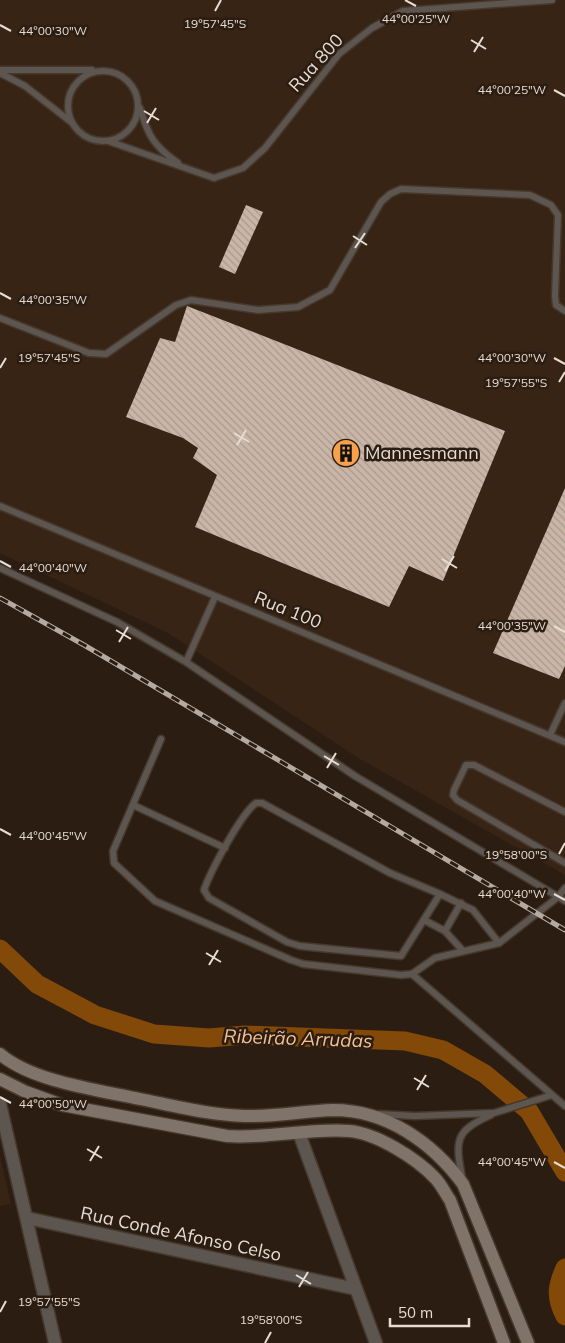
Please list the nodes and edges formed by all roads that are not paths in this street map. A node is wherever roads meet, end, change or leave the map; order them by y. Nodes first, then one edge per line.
1 (552, 0) edge
2 (517, 2) edge
3 (101, 70) junction
4 (0, 71) edge
5 (138, 102) junction
6 (72, 123) junction
7 (108, 141) junction
8 (185, 168) junction
9 (565, 311) edge
10 (0, 318) edge
11 (0, 506) edge
12 (0, 568) edge
13 (215, 597) junction
14 (186, 662) junction
15 (565, 703) edge
16 (550, 735) junction
17 (161, 739) dead end
18 (565, 742) edge
19 (133, 805) junction
20 (565, 812) edge
21 (225, 848) junction
22 (565, 863) edge
23 (565, 888) edge
24 (440, 894) junction
25 (558, 897) junction
26 (565, 902) edge
27 (462, 904) junction
28 (424, 920) junction
29 (445, 931) junction
30 (499, 943) junction
31 (463, 952) junction
32 (412, 974) junction
33 (0, 1054) edge
34 (0, 1079) edge
35 (552, 1095) junction
36 (0, 1104) edge
37 (565, 1106) edge
38 (494, 1113) junction
39 (368, 1114) junction
40 (299, 1133) junction
41 (463, 1184) junction
42 (28, 1218) junction
43 (356, 1289) junction
44 (55, 1343) edge
45 (376, 1343) edge
46 (504, 1343) edge
47 (528, 1343) edge

1 - 2 lane, Rua 800
2 - 8 lane, Rua 800
3 - 4 lane
3 - 5 lane
3 - 6 lane
4 - 6 lane
5 - 7 lane
5 - 8 lane, Rua 800
6 - 7 lane
7 - 8 lane, Rua 800
9 - 10 lane
11 - 13 lane, Rua 100
12 - 14 lane
13 - 14 lane
13 - 16 lane, Rua 100
14 - 25 lane
15 - 16 lane
16 - 18 lane, Rua 100
17 - 19 lane
19 - 21 lane
19 - 32 lane
20 - 22 lane
21 - 24 lane
21 - 28 lane
23 - 25 lane
24 - 27 lane
24 - 28 lane
25 - 26 lane
25 - 30 lane
27 - 29 lane
27 - 30 lane
28 - 29 lane
29 - 31 lane
30 - 31 lane
31 - 32 lane
32 - 35 lane
33 - 39 main road
34 - 40 main road
35 - 37 lane
35 - 38 lane
36 - 42 street
38 - 39 lane
38 - 41 lane
39 - 41 main road
40 - 43 street
40 - 46 main road
41 - 47 main road
42 - 43 street, Rua Conde Afonso Celso
42 - 44 street
43 - 45 street

